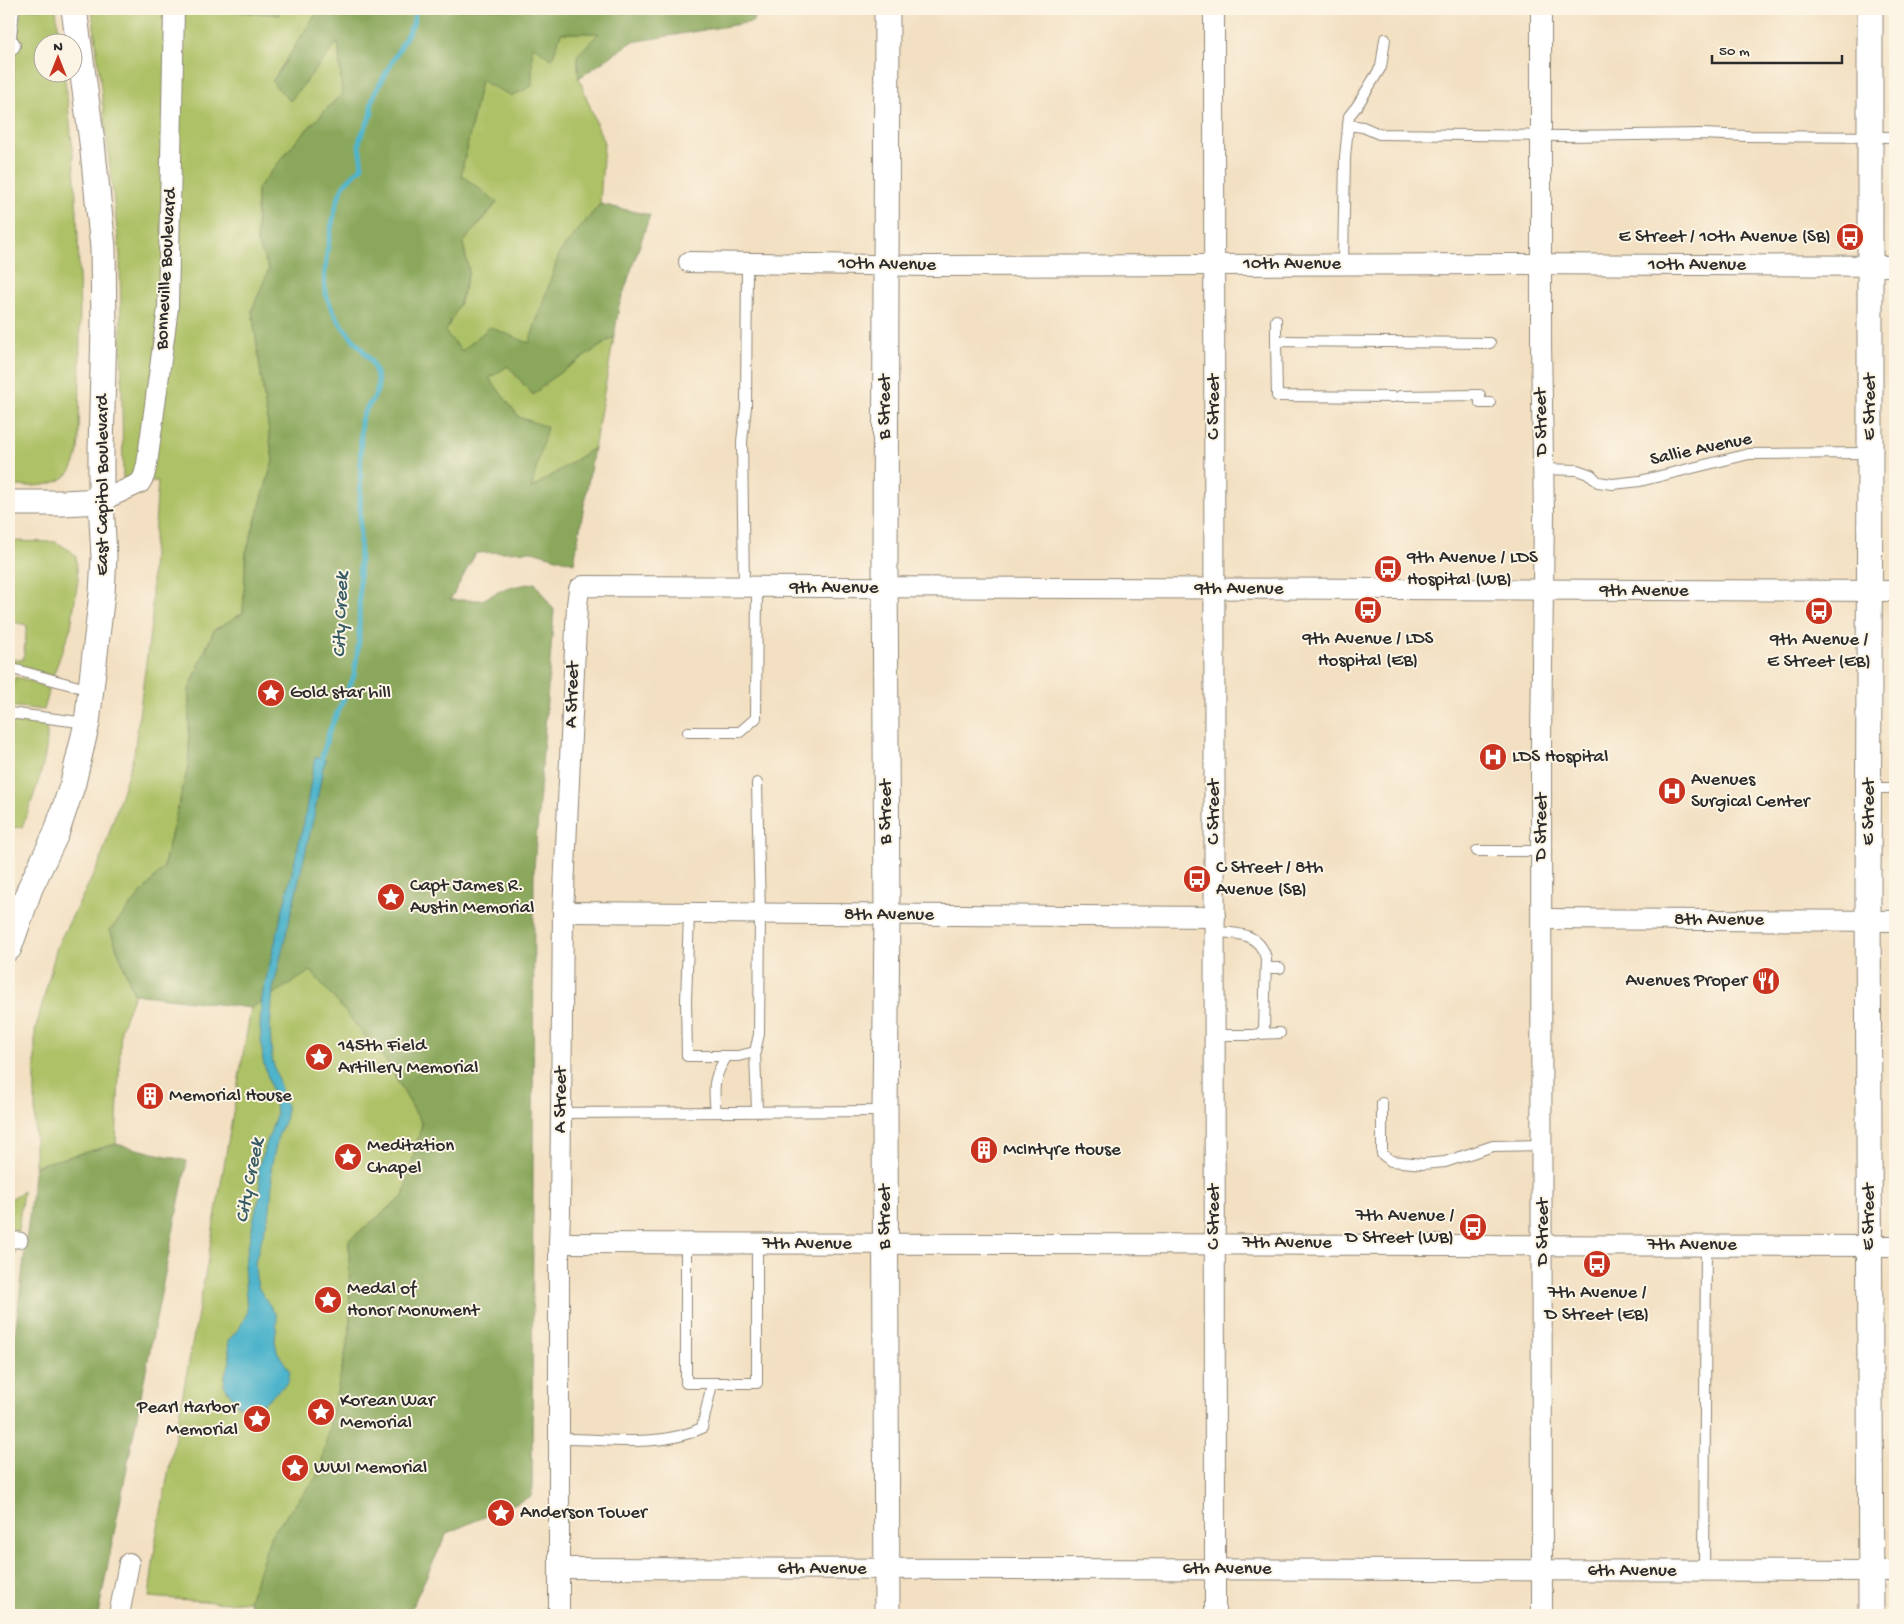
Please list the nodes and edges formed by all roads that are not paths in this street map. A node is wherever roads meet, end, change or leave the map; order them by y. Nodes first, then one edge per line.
1 (14, 9) edge
2 (74, 9) edge
3 (174, 9) edge
4 (887, 9) edge
5 (1214, 9) edge
6 (1542, 9) edge
7 (1870, 9) edge
8 (1385, 39) dead end
9 (9, 45) edge
10 (1348, 125) junction
11 (1541, 136) junction
12 (1871, 137) junction
13 (1895, 137) edge
14 (690, 262) dead end
15 (747, 264) junction
16 (885, 264) junction
17 (1214, 264) junction
18 (1343, 264) junction
19 (1541, 264) junction
20 (1869, 265) junction
21 (1895, 266) edge
22 (1276, 320) dead end
23 (1276, 340) junction
24 (1490, 344) dead end
25 (1490, 403) dead end
26 (1870, 453) junction
27 (1543, 469) junction
28 (101, 501) junction
29 (9, 503) edge
30 (583, 586) joint
31 (750, 587) junction
32 (885, 588) junction
33 (1214, 589) junction
34 (1542, 590) junction
35 (1895, 591) edge
36 (1870, 592) junction
37 (9, 668) edge
38 (91, 690) junction
39 (9, 713) edge
40 (87, 723) junction
41 (688, 732) dead end
42 (757, 783) dead end
43 (1869, 788) junction
44 (1895, 788) edge
45 (1476, 851) dead end
46 (1541, 851) junction
47 (563, 912) junction
48 (689, 914) junction
49 (760, 914) junction
50 (887, 915) junction
51 (1542, 919) junction
52 (1869, 921) junction
53 (1895, 921) edge
54 (1214, 924) junction
55 (9, 948) edge
56 (1266, 968) junction
57 (1280, 968) dead end
58 (1280, 1033) dead end
59 (1259, 1034) junction
60 (1215, 1035) junction
61 (755, 1052) junction
62 (726, 1056) junction
63 (1382, 1103) dead end
64 (885, 1111) junction
65 (716, 1112) junction
66 (756, 1112) junction
67 (561, 1113) junction
68 (1542, 1145) junction
69 (559, 1243) junction
70 (686, 1243) junction
71 (1214, 1243) junction
72 (757, 1244) junction
73 (886, 1244) junction
74 (1542, 1244) junction
75 (1706, 1246) junction
76 (1869, 1246) junction
77 (1895, 1246) edge
78 (712, 1384) junction
79 (558, 1439) junction
80 (129, 1563) dead end
81 (559, 1568) junction
82 (887, 1569) junction
83 (1215, 1569) junction
84 (1542, 1570) junction
85 (1704, 1571) junction
86 (1871, 1571) junction
87 (1895, 1571) edge
88 (119, 1615) edge
89 (559, 1615) edge
90 (887, 1615) edge
91 (1215, 1615) edge
92 (1542, 1615) edge
93 (1871, 1615) edge

1 - 9 lane
2 - 28 street, East Capitol Boulevard
3 - 28 street, Bonneville Boulevard
4 - 16 street, B Street
5 - 17 street, C Street
6 - 11 street, D Street
7 - 12 street, E Street
8 - 10 lane
10 - 11 lane
10 - 18 lane
11 - 12 lane
11 - 19 street, D Street
12 - 13 lane
12 - 20 street, E Street
14 - 15 street, 10th Avenue
15 - 16 street, 10th Avenue
15 - 31 lane
16 - 17 street, 10th Avenue
16 - 32 street, B Street
17 - 18 street, 10th Avenue
17 - 33 street, C Street
18 - 19 street, 10th Avenue
19 - 20 street, 10th Avenue
19 - 27 street, D Street
20 - 21 street, 10th Avenue
20 - 26 street, E Street
22 - 23 lane
23 - 24 lane
23 - 25 lane
26 - 27 lane, Sallie Avenue
26 - 36 street, E Street
27 - 34 street, D Street
28 - 29 street
28 - 38 street, East Capitol Boulevard
30 - 31 street, 9th Avenue
30 - 47 street, A Street
31 - 32 street, 9th Avenue
31 - 41 lane
32 - 33 street, 9th Avenue
32 - 50 street, B Street
33 - 34 street, 9th Avenue
33 - 54 street, C Street
34 - 36 street, 9th Avenue
34 - 46 street, D Street
35 - 36 street, 9th Avenue
36 - 43 street, E Street
37 - 38 lane
38 - 40 street, East Capitol Boulevard
39 - 40 lane
40 - 55 street, East Capitol Boulevard
42 - 49 lane
43 - 44 lane
43 - 52 street, E Street
45 - 46 lane
46 - 51 street, D Street
47 - 48 street, 8th Avenue
47 - 67 street, A Street
48 - 49 street, 8th Avenue
48 - 62 lane
49 - 50 street, 8th Avenue
49 - 61 lane
50 - 54 street, 8th Avenue
50 - 64 street, B Street
51 - 52 street, 8th Avenue
51 - 68 street, D Street
52 - 53 street, 8th Avenue
52 - 76 street, E Street
54 - 56 lane
54 - 60 street, C Street
56 - 57 lane
56 - 59 lane
58 - 59 lane
59 - 60 lane
60 - 71 street, C Street
61 - 62 lane
61 - 66 lane
62 - 65 lane
63 - 68 lane
64 - 66 lane
64 - 73 street, B Street
65 - 66 lane
65 - 67 lane
67 - 69 street, A Street
68 - 74 street, D Street
69 - 70 street, 7th Avenue
69 - 79 street, A Street
70 - 72 street, 7th Avenue
70 - 78 lane
71 - 73 street, 7th Avenue
71 - 74 street, 7th Avenue
71 - 83 street, C Street
72 - 73 street, 7th Avenue
72 - 78 lane
73 - 82 street, B Street
74 - 75 street, 7th Avenue
74 - 84 street, D Street
75 - 76 street, 7th Avenue
75 - 85 lane
76 - 77 street, 7th Avenue
76 - 86 street, E Street
78 - 79 lane
79 - 81 street, A Street
80 - 88 street
81 - 82 street, 6th Avenue
81 - 89 street, A Street
82 - 83 street, 6th Avenue
82 - 90 street, B Street
83 - 84 street, 6th Avenue
83 - 91 street, C Street
84 - 85 street, 6th Avenue
84 - 92 street, D Street
85 - 86 street, 6th Avenue
86 - 87 street, 6th Avenue
86 - 93 street, E Street

